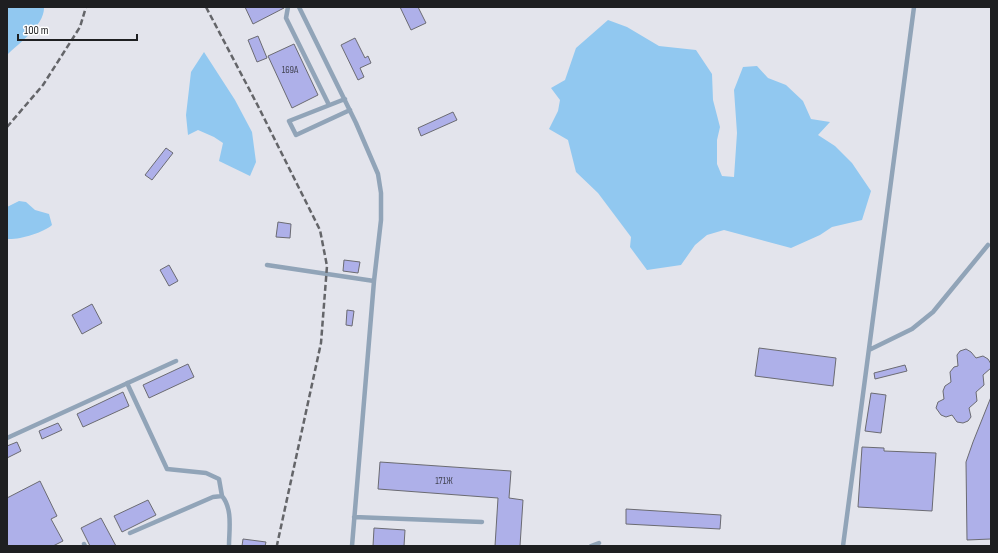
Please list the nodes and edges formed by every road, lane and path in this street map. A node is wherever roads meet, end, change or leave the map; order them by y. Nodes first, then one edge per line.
1 (288, 7) edge
2 (299, 7) edge
3 (914, 7) edge
4 (345, 99) junction
5 (329, 105) junction
6 (350, 110) junction
7 (988, 245) dead end
8 (267, 265) dead end
9 (374, 282) junction
10 (869, 350) junction
11 (176, 361) dead end
12 (127, 383) junction
13 (7, 438) edge
14 (222, 496) junction
15 (354, 517) junction
16 (482, 522) dead end
17 (130, 533) dead end
18 (599, 543) dead end
19 (229, 546) edge
20 (352, 546) edge
21 (591, 546) edge
22 (843, 546) edge

1 - 5 lane
2 - 4 lane
3 - 10 lane
4 - 5 lane
4 - 6 lane
5 - 6 lane
6 - 9 lane
7 - 10 lane
8 - 9 lane
9 - 15 lane
10 - 22 lane
11 - 12 lane
12 - 13 lane
12 - 14 lane
14 - 17 lane
14 - 19 lane
15 - 16 lane
15 - 20 lane
18 - 21 lane

